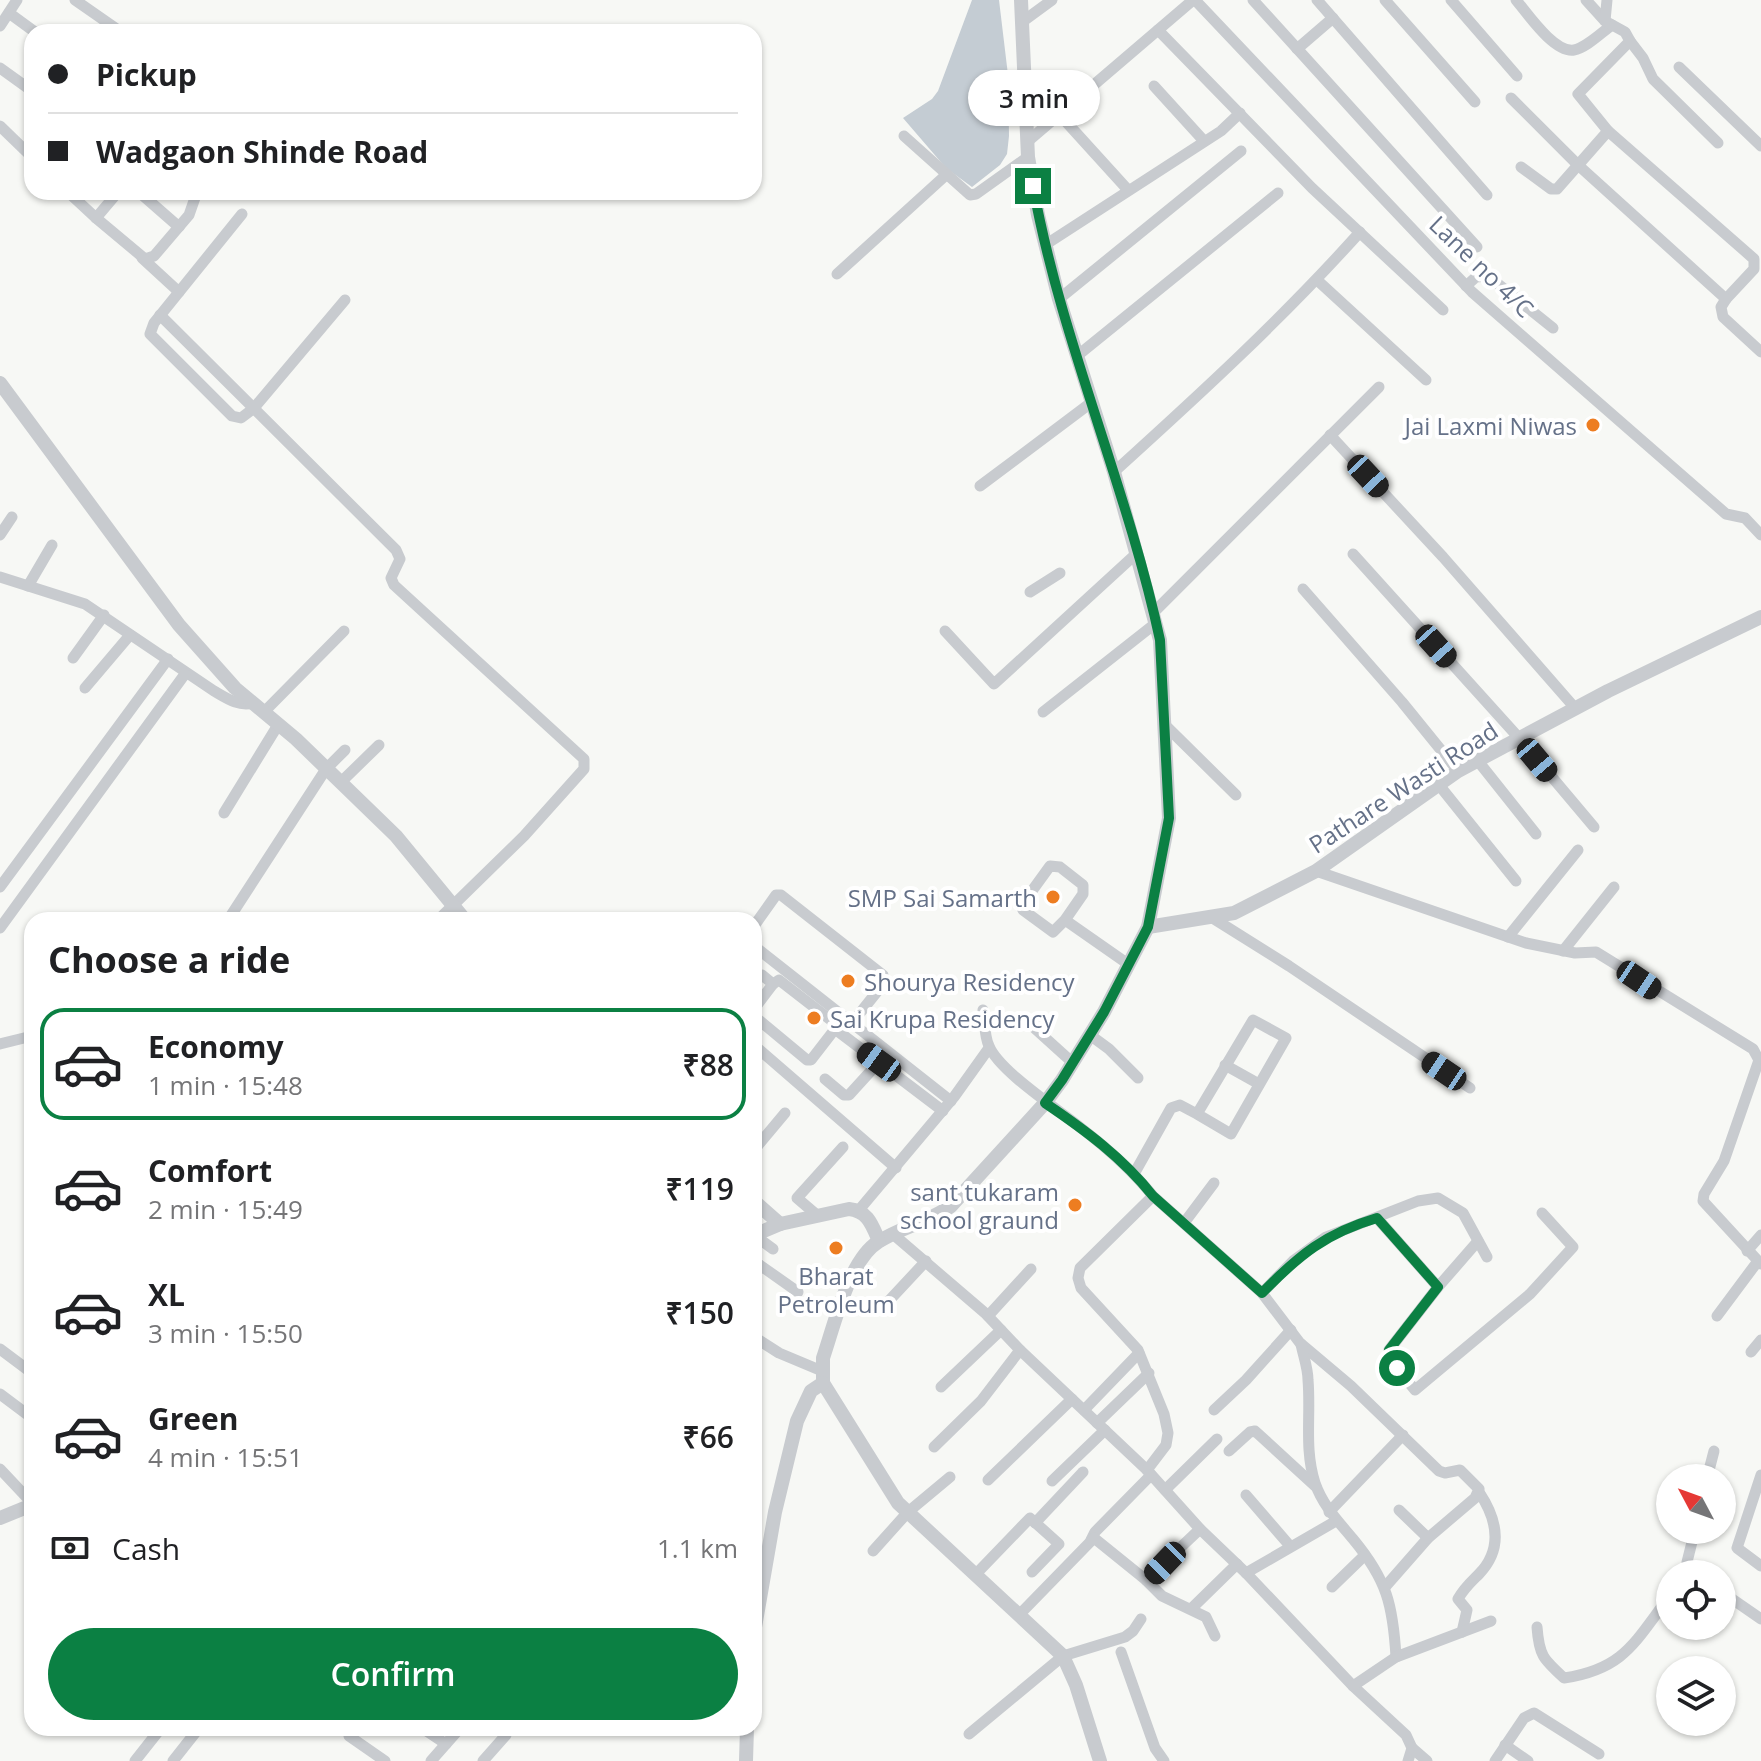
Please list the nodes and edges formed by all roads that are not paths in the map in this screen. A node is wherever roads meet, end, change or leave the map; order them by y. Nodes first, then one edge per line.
1 (17, 0) edge
2 (75, 0) edge
3 (1021, 0) edge
4 (1052, 0) edge
5 (1194, 0) edge
6 (1253, 0) edge
7 (1317, 0) edge
8 (1385, 0) edge
9 (1451, 0) edge
10 (1516, 0) edge
11 (1586, 0) edge
12 (1607, 0) edge
13 (9, 13) junction
14 (1333, 18) junction
15 (1022, 22) junction
16 (1609, 23) junction
17 (24, 24) edge
18 (110, 24) edge
19 (0, 26) edge
20 (1158, 30) junction
21 (1630, 41) junction
22 (1297, 49) junction
23 (1679, 67) dead end
24 (0, 68) edge
25 (1517, 76) dead end
26 (24, 85) edge
27 (1154, 86) dead end
28 (1511, 98) dead end
29 (1475, 102) dead end
30 (1240, 113) junction
31 (1059, 114) junction
32 (0, 126) edge
33 (1608, 131) junction
34 (904, 136) dead end
35 (1204, 141) junction
36 (1718, 143) dead end
37 (1761, 146) edge
38 (24, 149) edge
39 (1027, 149) junction
40 (1241, 151) dead end
41 (1578, 165) junction
42 (1521, 167) dead end
43 (946, 175) junction
44 (1128, 190) junction
45 (1278, 193) dead end
46 (1487, 195) dead end
47 (77, 200) edge
48 (111, 200) edge
49 (148, 200) edge
50 (194, 200) edge
51 (242, 214) dead end
52 (96, 218) junction
53 (179, 227) junction
54 (1360, 232) junction
55 (1045, 245) junction
56 (1477, 247) dead end
57 (142, 258) junction
58 (837, 274) dead end
59 (1317, 280) junction
60 (1466, 286) junction
61 (179, 292) junction
62 (1059, 299) junction
63 (1726, 299) junction
64 (345, 300) dead end
65 (1443, 310) dead end
66 (160, 315) junction
67 (1553, 328) dead end
68 (1761, 352) edge
69 (1077, 356) junction
70 (1426, 380) dead end
71 (0, 383) edge
72 (1379, 387) dead end
73 (1092, 402) junction
74 (254, 408) junction
75 (1330, 435) junction
76 (1114, 472) junction
77 (980, 486) dead end
78 (12, 517) dead end
79 (0, 535) edge
80 (1761, 535) edge
81 (52, 545) dead end
82 (1137, 553) junction
83 (1353, 554) dead end
84 (1060, 573) dead end
85 (0, 577) edge
86 (28, 586) junction
87 (1303, 589) dead end
88 (1030, 592) dead end
89 (104, 615) junction
90 (1155, 617) junction
91 (1761, 617) edge
92 (344, 631) dead end
93 (945, 631) dead end
94 (130, 635) junction
95 (73, 658) dead end
96 (168, 659) junction
97 (185, 674) junction
98 (85, 688) dead end
99 (259, 708) junction
100 (1575, 708) junction
101 (1043, 712) dead end
102 (278, 725) junction
103 (1165, 725) junction
104 (1519, 738) junction
105 (379, 745) dead end
106 (345, 750) dead end
107 (1478, 761) junction
108 (326, 769) junction
109 (1458, 771) junction
110 (340, 783) junction
111 (1439, 785) junction
112 (1236, 795) dead end
113 (224, 813) dead end
114 (1594, 827) dead end
115 (1536, 834) dead end
116 (1578, 850) dead end
117 (1316, 871) junction
118 (1516, 881) dead end
119 (0, 887) edge
120 (1614, 887) dead end
121 (453, 905) junction
122 (233, 912) edge
123 (446, 912) edge
124 (459, 912) edge
125 (762, 915) edge
126 (1211, 917) junction
127 (1065, 920) junction
128 (1148, 927) junction
129 (0, 928) edge
130 (1508, 937) junction
131 (1563, 951) junction
132 (762, 952) edge
133 (1128, 964) junction
134 (762, 975) dead end
135 (773, 984) junction
136 (762, 998) edge
137 (983, 1010) dead end
138 (762, 1023) edge
139 (852, 1023) junction
140 (1031, 1025) dead end
141 (835, 1029) junction
142 (1090, 1035) junction
143 (24, 1038) edge
144 (0, 1044) edge
145 (989, 1048) junction
146 (762, 1052) edge
147 (879, 1062) junction
148 (1073, 1063) junction
149 (1225, 1065) junction
150 (1138, 1078) dead end
151 (825, 1079) dead end
152 (1259, 1084) junction
153 (1470, 1088) dead end
154 (951, 1101) junction
155 (1045, 1103) junction
156 (943, 1111) junction
157 (785, 1113) dead end
158 (1197, 1114) junction
159 (762, 1140) edge
160 (843, 1147) dead end
161 (896, 1168) junction
162 (1134, 1174) junction
163 (1214, 1183) dead end
164 (1153, 1196) junction
165 (762, 1208) edge
166 (859, 1210) junction
167 (1542, 1213) dead end
168 (818, 1216) junction
169 (1377, 1218) junction
170 (1184, 1223) junction
171 (780, 1224) junction
172 (762, 1232) edge
173 (894, 1235) junction
174 (1761, 1235) edge
175 (762, 1241) edge
176 (879, 1241) junction
177 (1478, 1241) junction
178 (773, 1249) dead end
179 (1747, 1251) junction
180 (1487, 1257) dead end
181 (926, 1261) junction
182 (1760, 1262) edge
183 (762, 1267) edge
184 (1031, 1269) dead end
185 (1438, 1287) junction
186 (798, 1292) dead end
187 (1262, 1293) junction
188 (885, 1305) dead end
189 (988, 1316) junction
190 (1717, 1316) dead end
191 (1001, 1330) junction
192 (1291, 1330) junction
193 (1761, 1340) edge
194 (762, 1342) edge
195 (1300, 1343) junction
196 (0, 1349) edge
197 (1020, 1350) junction
198 (1751, 1352) dead end
199 (1139, 1353) junction
200 (24, 1367) edge
201 (1149, 1373) junction
202 (822, 1377) junction
203 (941, 1387) dead end
204 (0, 1394) edge
205 (1072, 1399) junction
206 (1084, 1410) junction
207 (1214, 1410) dead end
208 (24, 1412) edge
209 (1101, 1427) junction
210 (1403, 1435) junction
211 (1217, 1439) dead end
212 (934, 1447) dead end
213 (1229, 1451) dead end
214 (1714, 1451) dead end
215 (1711, 1464) edge
216 (0, 1469) edge
217 (1083, 1472) dead end
218 (1149, 1473) junction
219 (1761, 1475) edge
220 (950, 1477) dead end
221 (988, 1480) dead end
222 (1052, 1481) dead end
223 (1316, 1487) junction
224 (1165, 1490) junction
225 (1479, 1492) junction
226 (24, 1495) edge
227 (1246, 1495) dead end
228 (24, 1507) edge
229 (1399, 1510) dead end
230 (908, 1512) junction
231 (2, 1515) edge
232 (1332, 1516) junction
233 (1035, 1523) junction
234 (1200, 1529) junction
235 (1428, 1538) junction
236 (1091, 1540) junction
237 (1290, 1546) junction
238 (873, 1551) dead end
239 (1365, 1555) junction
240 (1237, 1564) junction
241 (1761, 1566) edge
242 (1032, 1572) dead end
243 (1246, 1573) junction
244 (976, 1574) junction
245 (1146, 1580) junction
246 (762, 1587) edge
247 (1332, 1587) dead end
248 (1385, 1587) junction
249 (1736, 1602) edge
250 (1191, 1609) junction
251 (1656, 1614) edge
252 (1019, 1615) junction
253 (1141, 1619) dead end
254 (1761, 1619) edge
255 (1491, 1621) dead end
256 (1537, 1627) dead end
257 (1462, 1632) junction
258 (1215, 1636) dead end
259 (1121, 1652) dead end
260 (1063, 1656) junction
261 (1396, 1657) junction
262 (1353, 1686) junction
263 (969, 1734) dead end
264 (155, 1736) edge
265 (187, 1736) edge
266 (193, 1736) edge
267 (349, 1736) dead end
268 (434, 1736) edge
269 (453, 1736) edge
270 (505, 1736) edge
271 (747, 1736) edge
272 (446, 1744) junction
273 (1505, 1745) junction
274 (1412, 1748) junction
275 (1599, 1754) dead end
276 (135, 1761) edge
277 (167, 1761) edge
278 (173, 1761) edge
279 (385, 1761) edge
280 (431, 1761) edge
281 (483, 1761) edge
282 (746, 1761) edge
283 (1100, 1761) edge
284 (1164, 1761) edge
285 (1408, 1761) edge
286 (1427, 1761) edge
287 (1495, 1761) edge
288 (1528, 1761) edge

1 - 13 street
2 - 18 street
3 - 15 street
4 - 15 street
5 - 20 street
5 - 60 street, Lane no 4/C
6 - 22 street
7 - 14 street
8 - 29 street
9 - 25 street
10 - 16 street
11 - 16 street
12 - 16 street
13 - 17 street
13 - 19 street
14 - 22 street
14 - 46 street
15 - 39 street
16 - 21 street
20 - 30 street
20 - 31 street
21 - 33 street
21 - 36 street
22 - 56 street
23 - 37 street
24 - 26 street
27 - 35 street
28 - 41 street
30 - 35 street
30 - 54 street
31 - 39 street
31 - 44 street
32 - 38 street
33 - 41 street
33 - 63 street
34 - 43 street
35 - 44 street
39 - 43 street
39 - 55 street
40 - 62 street
41 - 42 street
41 - 63 street
43 - 58 street
44 - 55 street
45 - 69 street
47 - 52 street
48 - 52 street
49 - 53 street
50 - 53 street
51 - 61 street
52 - 57 street
53 - 57 street
54 - 59 street
54 - 65 street
55 - 62 street
57 - 61 street
59 - 70 street
59 - 76 street
60 - 67 street
60 - 80 street, Lane no 4/C
61 - 66 street
62 - 69 street
63 - 68 street
64 - 74 street
66 - 74 street
66 - 74 street
69 - 73 street
71 - 99 street
72 - 75 street
73 - 76 street
73 - 77 street
74 - 121 street
75 - 90 street
75 - 100 street
76 - 82 street
78 - 79 street
81 - 86 street
82 - 90 street
82 - 93 street
83 - 104 street
84 - 88 street
85 - 86 street
86 - 89 street
87 - 109 street
89 - 94 street
89 - 95 street
90 - 101 street
90 - 103 street
91 - 100 street, Pathare Wasti Road
92 - 99 street
94 - 96 street
94 - 98 street
96 - 97 street
96 - 119 street
97 - 99 street
97 - 129 street
99 - 102 street
100 - 104 street, Pathare Wasti Road
102 - 108 street
102 - 113 street
103 - 112 street
103 - 128 street
104 - 107 street, Pathare Wasti Road
104 - 114 street
105 - 110 street
106 - 108 street
107 - 109 street, Pathare Wasti Road
107 - 115 street
108 - 110 street
108 - 122 street
109 - 111 street, Pathare Wasti Road
110 - 121 street
111 - 117 street, Pathare Wasti Road
111 - 118 street
116 - 130 street
117 - 126 street, Pathare Wasti Road
117 - 130 street
120 - 131 street
121 - 123 street
121 - 124 street
125 - 139 street
126 - 128 street, Pathare Wasti Road
126 - 153 street
127 - 127 street
127 - 133 street
128 - 133 street
130 - 131 street
131 - 179 street
132 - 139 street
133 - 142 street
134 - 135 street
135 - 136 street
135 - 141 street
137 - 145 street
138 - 141 street
139 - 154 street
140 - 148 street
141 - 147 street
142 - 148 street
142 - 150 street
143 - 144 street
145 - 154 street
145 - 155 street
146 - 161 street
147 - 151 street
147 - 156 street
148 - 155 street
149 - 152 street
149 - 152 street
149 - 158 street
152 - 158 street
154 - 156 street
155 - 162 street
155 - 173 street
156 - 161 street
157 - 159 street
158 - 162 street
160 - 168 street
161 - 166 street
162 - 164 street
163 - 170 street
164 - 170 street
164 - 199 street
165 - 171 street
166 - 168 street
166 - 176 street
167 - 185 street
168 - 171 street
169 - 177 street
169 - 185 street
169 - 187 street
170 - 187 street
171 - 172 street
173 - 176 street
173 - 181 street
174 - 179 street
175 - 178 street
176 - 202 street
177 - 180 street
177 - 185 street
179 - 182 street
181 - 188 street
181 - 189 street
182 - 190 street
183 - 186 street
184 - 189 street
187 - 192 street
189 - 191 street
191 - 197 street
191 - 203 street
192 - 195 street
192 - 207 street
193 - 198 street
194 - 202 street
195 - 210 street
195 - 223 street
196 - 200 street
197 - 205 street
197 - 212 street
199 - 201 street
199 - 206 street
201 - 209 street
201 - 218 street
202 - 230 street
202 - 246 street
204 - 208 street
205 - 206 street
205 - 221 street
206 - 209 street
209 - 218 street
209 - 222 street
210 - 225 street
210 - 232 street
211 - 224 street
213 - 223 street
214 - 215 street
216 - 226 street
217 - 233 street
218 - 224 street
218 - 236 street
219 - 241 street
220 - 230 street
223 - 232 street
224 - 234 street
225 - 235 street
225 - 257 street
227 - 237 street
228 - 231 street
229 - 235 street
230 - 238 street
230 - 244 street
232 - 237 street
232 - 239 street
233 - 242 street
233 - 244 street
234 - 240 street
234 - 245 street
235 - 248 street
236 - 245 street
236 - 252 street
237 - 243 street
239 - 247 street
239 - 248 street
240 - 243 street
240 - 250 street
243 - 262 street
244 - 252 street
245 - 250 street
248 - 261 street
249 - 254 street
250 - 258 street
251 - 256 street
252 - 260 street
253 - 260 street
255 - 257 street
257 - 261 street
259 - 284 street
260 - 263 street
260 - 283 street
261 - 262 street
262 - 274 street
264 - 276 street
265 - 277 street
266 - 278 street
267 - 279 street
268 - 272 street
269 - 272 street
270 - 281 street
271 - 282 street
272 - 280 street
273 - 275 street
273 - 287 street
273 - 288 street
274 - 285 street
274 - 286 street

